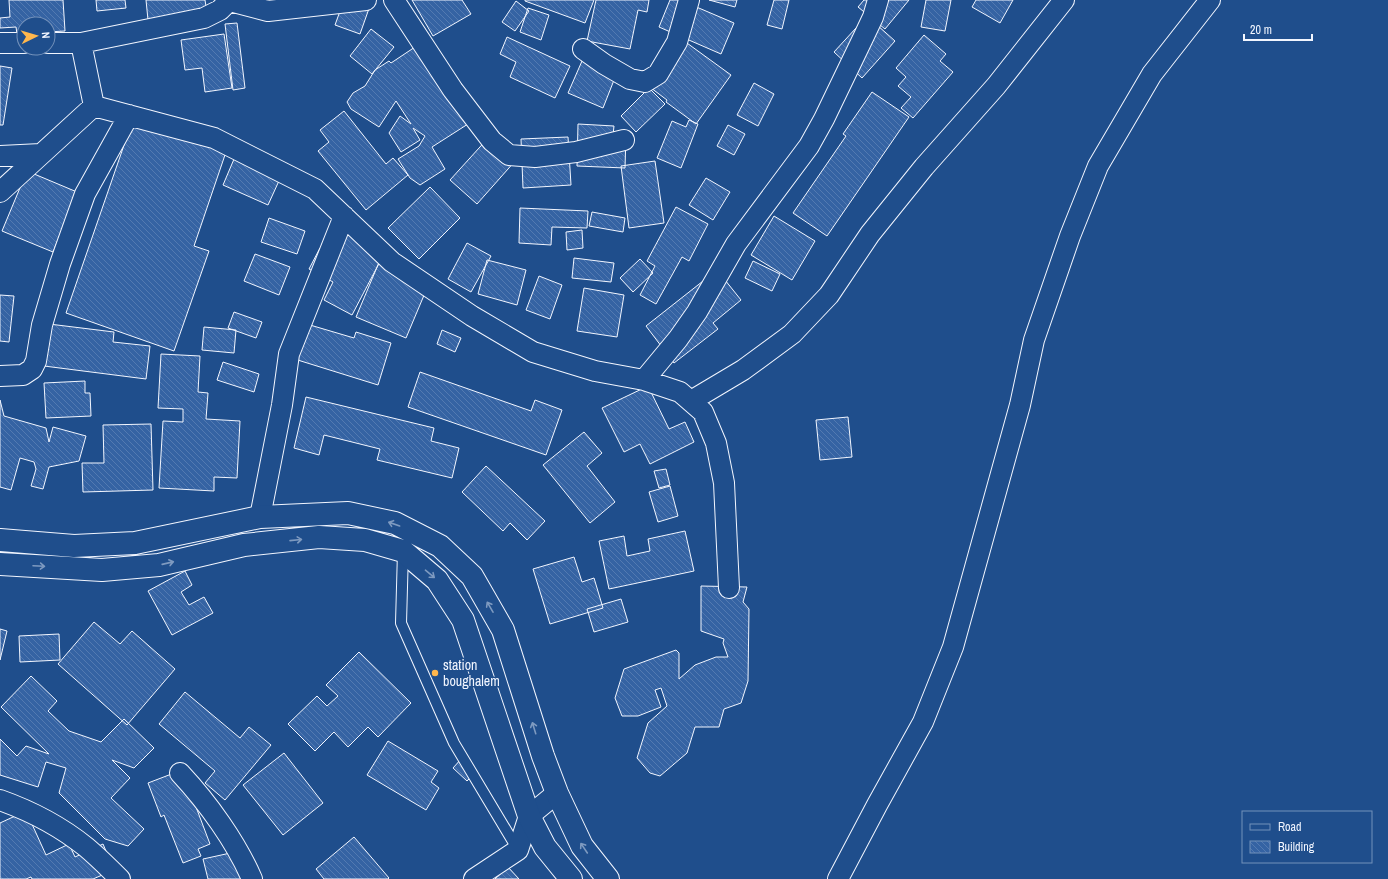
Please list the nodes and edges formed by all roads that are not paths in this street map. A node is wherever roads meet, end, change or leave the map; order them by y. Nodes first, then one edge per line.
1 (230, 0) edge
2 (366, 0) edge
3 (394, 0) edge
4 (689, 0) edge
5 (878, 0) edge
6 (1064, 0) edge
7 (1210, 0) edge
8 (0, 43) edge
9 (16, 43) edge
10 (56, 43) edge
11 (81, 43) junction
12 (583, 49) dead end
13 (94, 106) junction
14 (129, 115) junction
15 (624, 140) dead end
16 (41, 154) junction
17 (0, 156) edge
18 (0, 192) edge
19 (344, 216) junction
20 (0, 376) edge
21 (644, 380) junction
22 (691, 402) junction
23 (260, 517) junction
24 (0, 540) edge
25 (403, 551) junction
26 (0, 564) edge
27 (729, 588) dead end
28 (180, 774) dead end
29 (557, 793) junction
30 (0, 800) edge
31 (529, 816) junction
32 (518, 850) junction
33 (120, 879) edge
34 (252, 879) edge
35 (474, 879) edge
36 (571, 879) edge
37 (608, 879) edge
38 (838, 879) edge

1 - 2 street
1 - 11 street
3 - 15 street
4 - 12 street
5 - 21 street
6 - 22 street
7 - 38 street
8 - 9 street
10 - 11 street
11 - 13 street
13 - 14 street
13 - 16 street
14 - 19 street
14 - 20 street
16 - 17 street
16 - 18 street
19 - 21 street
19 - 23 street
21 - 22 street
22 - 27 street
23 - 24 main road
29 -> 23 main road
26 -> 25 main road
25 -> 31 main road
25 - 32 lane
28 - 34 street
29 - 31 street
37 -> 29 main road
30 - 33 street
31 - 32 street
31 - 36 main road
32 - 35 street

